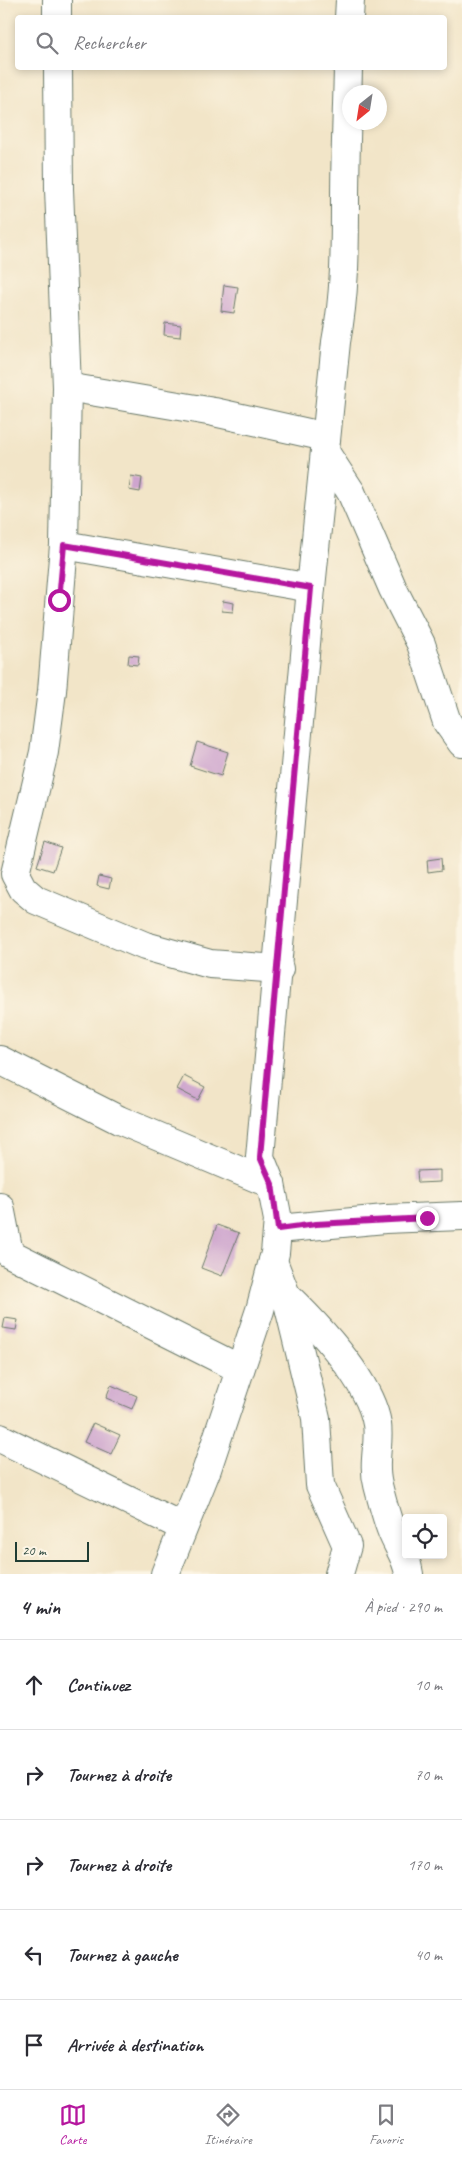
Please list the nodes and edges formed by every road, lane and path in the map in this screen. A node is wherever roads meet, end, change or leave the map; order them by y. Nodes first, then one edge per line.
1 (57, 0) edge
2 (350, 0) edge
3 (58, 15) edge
4 (349, 15) edge
5 (58, 70) edge
6 (348, 70) edge
7 (67, 387) junction
8 (326, 444) junction
9 (64, 545) junction
10 (311, 588) junction
11 (462, 743) edge
12 (278, 970) junction
13 (0, 1060) edge
14 (272, 1184) junction
15 (0, 1207) edge
16 (462, 1216) edge
17 (278, 1229) junction
18 (5, 1250) edge
19 (273, 1261) junction
20 (286, 1295) junction
21 (240, 1369) junction
22 (0, 1438) edge
23 (183, 1527) junction
24 (165, 1574) edge
25 (339, 1574) edge
26 (409, 1574) edge

1 - 3 street
2 - 4 street
5 - 7 street
6 - 8 street
7 - 8 street
7 - 9 street
8 - 10 street
8 - 11 street
9 - 10 street
9 - 12 street
10 - 12 street
12 - 14 street
13 - 14 street
14 - 17 street
15 - 18 street
16 - 17 street
17 - 19 street
18 - 21 street
19 - 20 street
19 - 21 street
20 - 25 street
20 - 26 street
21 - 23 street
22 - 23 street
23 - 24 street

